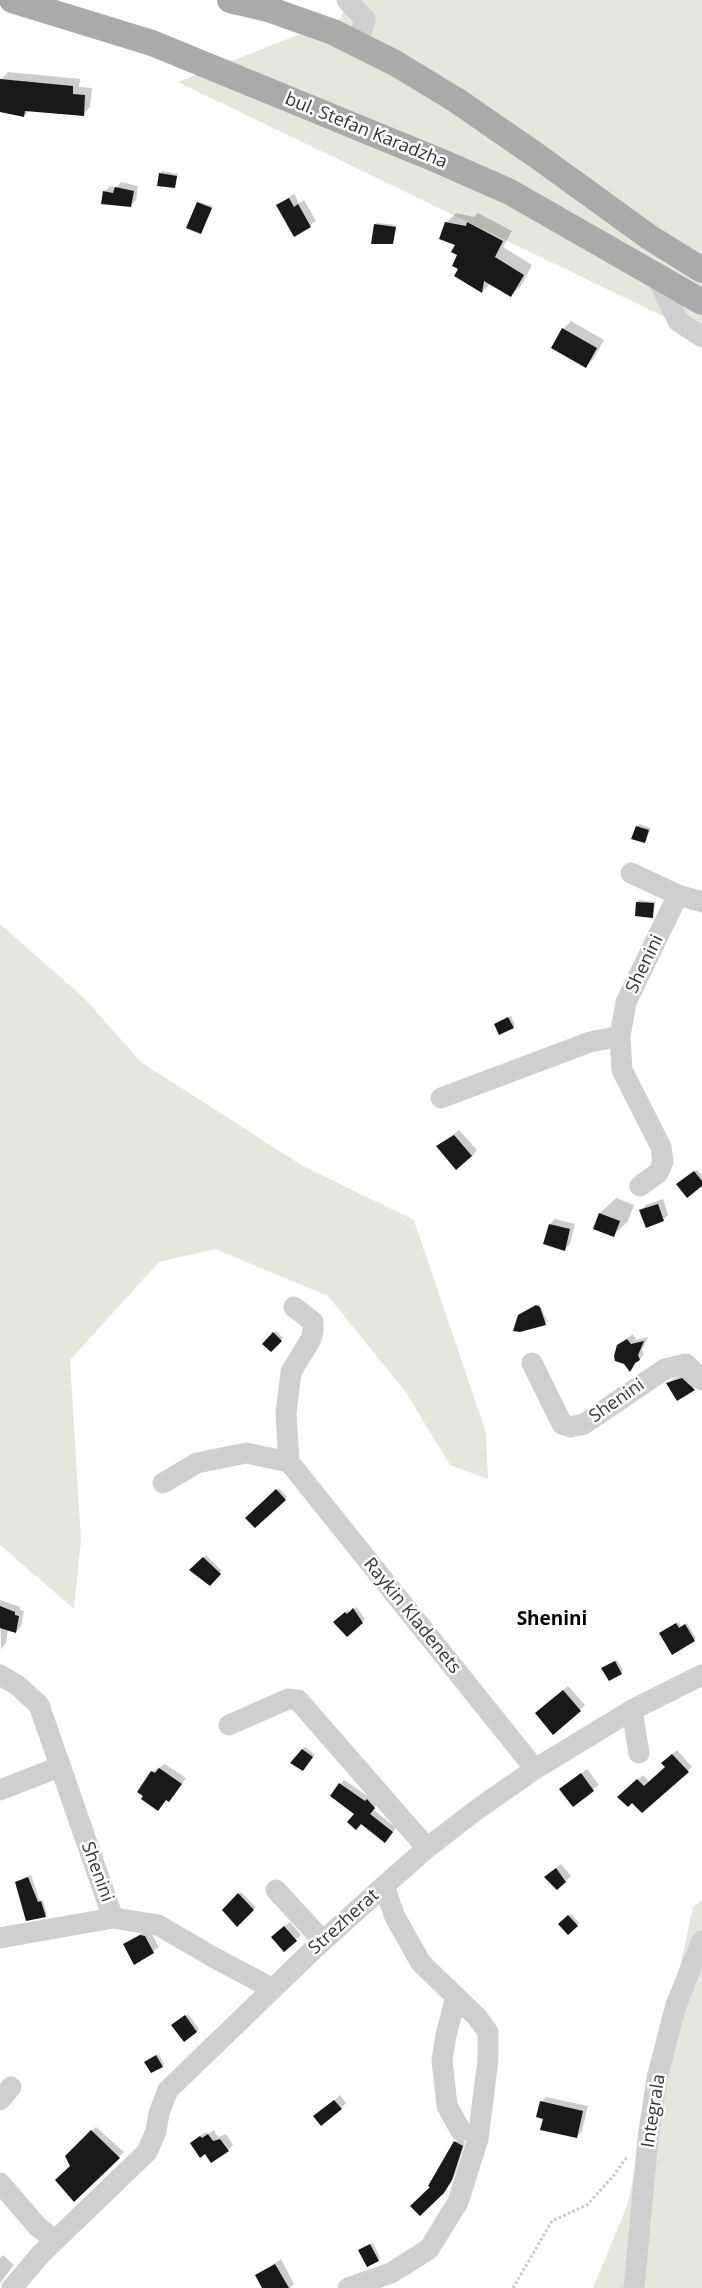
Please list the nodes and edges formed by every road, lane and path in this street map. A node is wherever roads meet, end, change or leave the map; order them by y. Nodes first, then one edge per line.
1 (12, 0) edge
2 (230, 0) edge
3 (347, 0) edge
4 (358, 44) junction
5 (612, 210) junction
6 (594, 240) junction
7 (702, 270) edge
8 (656, 276) junction
9 (702, 302) edge
10 (702, 336) edge
11 (631, 873) dead end
12 (678, 895) junction
13 (702, 902) edge
14 (620, 1036) junction
15 (441, 1098) dead end
16 (640, 1186) dead end
17 (294, 1307) dead end
18 (532, 1363) dead end
19 (702, 1380) edge
20 (289, 1462) junction
21 (163, 1483) dead end
22 (0, 1675) edge
23 (702, 1675) edge
24 (632, 1710) junction
25 (229, 1726) dead end
26 (639, 1753) dead end
27 (59, 1767) junction
28 (535, 1769) junction
29 (0, 1790) edge
30 (427, 1848) junction
31 (384, 1886) junction
32 (276, 1890) dead end
33 (113, 1918) junction
34 (0, 1938) edge
35 (323, 1941) junction
36 (702, 1941) edge
37 (274, 1989) junction
38 (456, 1997) junction
39 (461, 2131) dead end
40 (630, 2154) dead end
41 (0, 2183) edge
42 (55, 2240) junction
43 (12, 2288) edge
44 (348, 2288) edge
45 (513, 2288) edge
46 (634, 2288) edge

1 - 6 main road, bul. Stefan Karadzha
2 - 4 main road
3 - 4 street
4 - 5 main road
5 - 6 main road
5 - 7 main road
6 - 8 main road, bul. Stefan Karadzha
8 - 9 main road, bul. Stefan Karadzha
8 - 10 street
11 - 12 street
12 - 13 street
12 - 14 street, Shenini
14 - 15 street
14 - 16 street, Shenini
17 - 20 street
18 - 19 street, Shenini
20 - 21 street
20 - 28 street, Raykin Kladenets
22 - 27 street, Shenini
23 - 24 street, Strezherat
24 - 26 street
24 - 28 street, Strezherat
25 - 30 street
27 - 29 street
27 - 33 street, Shenini
28 - 30 street, Strezherat
30 - 31 street, Strezherat
31 - 35 street, Strezherat
31 - 38 street
32 - 35 street
33 - 34 street
33 - 37 street, Shenini
35 - 37 street, Strezherat
36 - 46 street, Integrala
37 - 42 street, Strezherat
38 - 39 street
38 - 44 street
40 - 45 path
41 - 42 street
42 - 43 street, Strezherat

